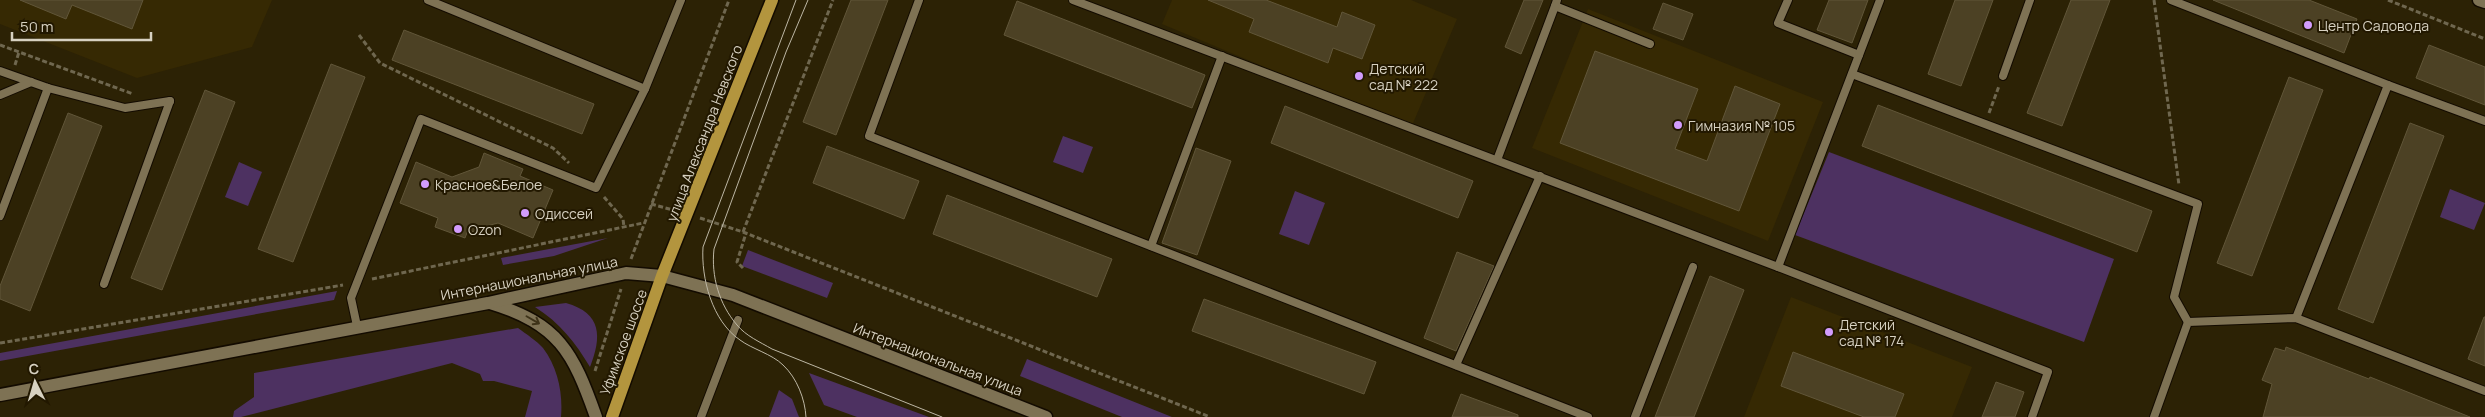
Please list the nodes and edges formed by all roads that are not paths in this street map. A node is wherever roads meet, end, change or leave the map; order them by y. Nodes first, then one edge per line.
1 (428, 0) edge
2 (681, 0) edge
3 (772, 0) edge
4 (919, 0) edge
5 (1076, 0) edge
6 (1788, 0) edge
7 (1880, 0) edge
8 (2030, 0) edge
9 (2171, 0) edge
10 (2479, 0) edge
11 (2485, 2) edge
12 (1556, 3) edge
13 (1650, 44) dead end
14 (1222, 56) junction
15 (1859, 56) junction
16 (0, 71) edge
17 (1852, 74) junction
18 (2003, 76) road end
19 (31, 82) junction
20 (2388, 85) junction
21 (48, 88) junction
22 (645, 89) junction
23 (0, 95) edge
24 (2485, 121) edge
25 (1497, 160) junction
26 (1540, 176) junction
27 (0, 216) edge
28 (1151, 246) junction
29 (1693, 267) dead end
30 (1778, 267) junction
31 (662, 276) junction
32 (104, 284) dead end
33 (488, 303) junction
34 (2296, 318) junction
35 (738, 320) dead end
36 (2188, 322) junction
37 (357, 326) junction
38 (1456, 365) junction
39 (2485, 391) edge
40 (0, 395) edge
41 (596, 417) edge
42 (612, 417) edge
43 (701, 417) edge
44 (1046, 417) edge
45 (1588, 417) edge
46 (1635, 417) edge
47 (2032, 417) edge
48 (2154, 417) edge

1 - 22 lane
2 - 22 lane
3 - 31 main road, улица Александра Невского
4 - 28 lane
5 - 14 lane
6 - 15 lane
7 - 15 lane
8 - 18 lane
9 - 20 lane
10 - 11 main road
12 - 13 lane
12 - 25 lane
14 - 25 lane
14 - 28 lane
15 - 17 lane
16 - 19 lane
17 - 30 lane
17 - 36 lane
19 - 21 lane
19 - 23 lane
20 - 24 lane
20 - 34 lane
21 - 27 lane
21 - 32 lane
22 - 37 lane
25 - 26 lane
26 - 30 lane
26 - 38 lane
28 - 38 lane
29 - 46 lane
30 - 47 lane
31 - 33 main road, Интернациональная улица
31 - 42 main road, Уфимское шоссе
31 - 44 main road, Интернациональная улица
33 - 37 main road, Интернациональная улица
33 -> 41 main road
34 - 36 lane
34 - 39 lane
35 - 43 lane
36 - 48 lane
37 - 40 main road, Интернациональная улица
38 - 45 lane

